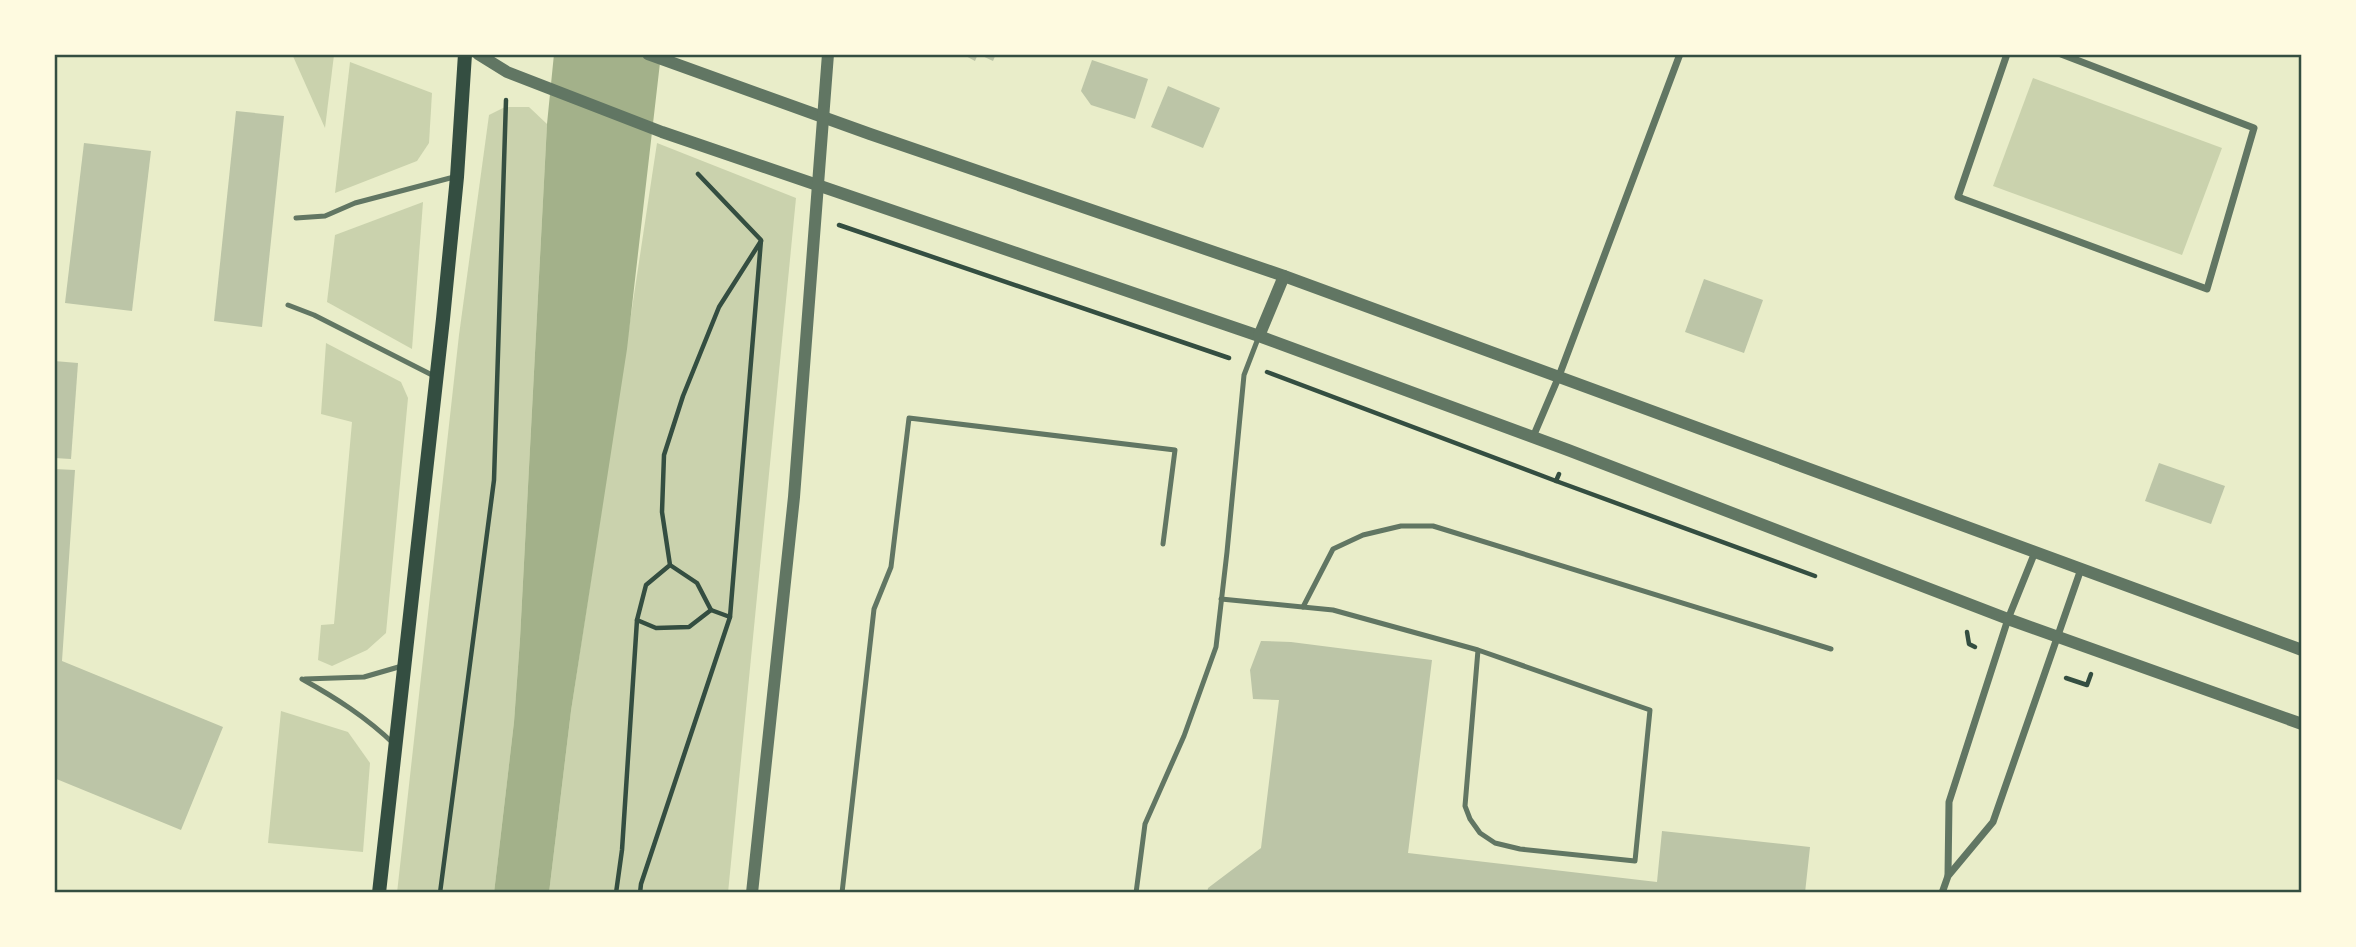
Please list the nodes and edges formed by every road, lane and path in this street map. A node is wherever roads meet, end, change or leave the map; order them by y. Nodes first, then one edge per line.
1 (465, 54) edge
2 (478, 54) edge
3 (648, 54) edge
4 (828, 54) edge
5 (1680, 54) edge
6 (2007, 54) edge
7 (2061, 54) edge
8 (513, 75) junction
9 (823, 117) junction
10 (684, 139) junction
11 (457, 177) junction
12 (817, 186) junction
13 (815, 217) junction
14 (296, 218) dead end
15 (761, 240) junction
16 (1284, 276) junction
17 (288, 305) dead end
18 (1259, 335) junction
19 (1249, 365) junction
20 (1559, 376) junction
21 (436, 378) junction
22 (1533, 437) junction
23 (1568, 450) junction
24 (1556, 481) junction
25 (1164, 544) dead end
26 (2035, 552) junction
27 (670, 565) junction
28 (2081, 569) junction
29 (1826, 580) dead end
30 (1222, 599) junction
31 (1303, 607) junction
32 (710, 610) junction
33 (730, 617) junction
34 (2008, 619) junction
35 (637, 620) junction
36 (1955, 627) dead end
37 (2058, 636) junction
38 (1831, 649) dead end
39 (1478, 650) junction
40 (2302, 650) edge
41 (1996, 658) junction
42 (402, 666) junction
43 (2302, 724) edge
44 (394, 744) junction
45 (1948, 876) junction
46 (379, 893) edge
47 (440, 893) edge
48 (616, 893) edge
49 (640, 893) edge
50 (752, 893) edge
51 (842, 893) edge
52 (1136, 893) edge
53 (1942, 893) edge

1 - 11 main road
2 - 8 street
3 - 9 street
4 - 9 street
5 - 20 street
6 - 7 street
8 - 10 street
8 - 47 path
9 - 12 street
9 - 16 street
10 - 12 street
10 - 15 path
11 - 14 lane
11 - 21 main road
12 - 13 street
12 - 18 street
13 - 19 path
13 - 50 street
15 - 27 path
15 - 33 path
16 - 18 street
16 - 20 street
17 - 21 lane
18 - 19 lane
18 - 22 street
19 - 24 path
19 - 30 lane
20 - 22 street
20 - 26 street
21 - 42 main road
22 - 23 street
23 - 24 path
23 - 34 street
24 - 29 path
25 - 51 lane
26 - 28 street
26 - 34 street
27 - 32 path
27 - 35 path
28 - 37 street
28 - 40 street
30 - 31 lane
30 - 52 lane
31 - 38 lane
31 - 39 lane
32 - 33 path
32 - 35 path
33 - 49 path
34 - 37 street
34 - 41 street
35 - 48 path
36 - 41 path
37 - 43 street
37 - 45 street
39 - 39 lane
41 - 45 street
42 - 44 main road
42 - 44 lane
44 - 46 main road
45 - 53 street

